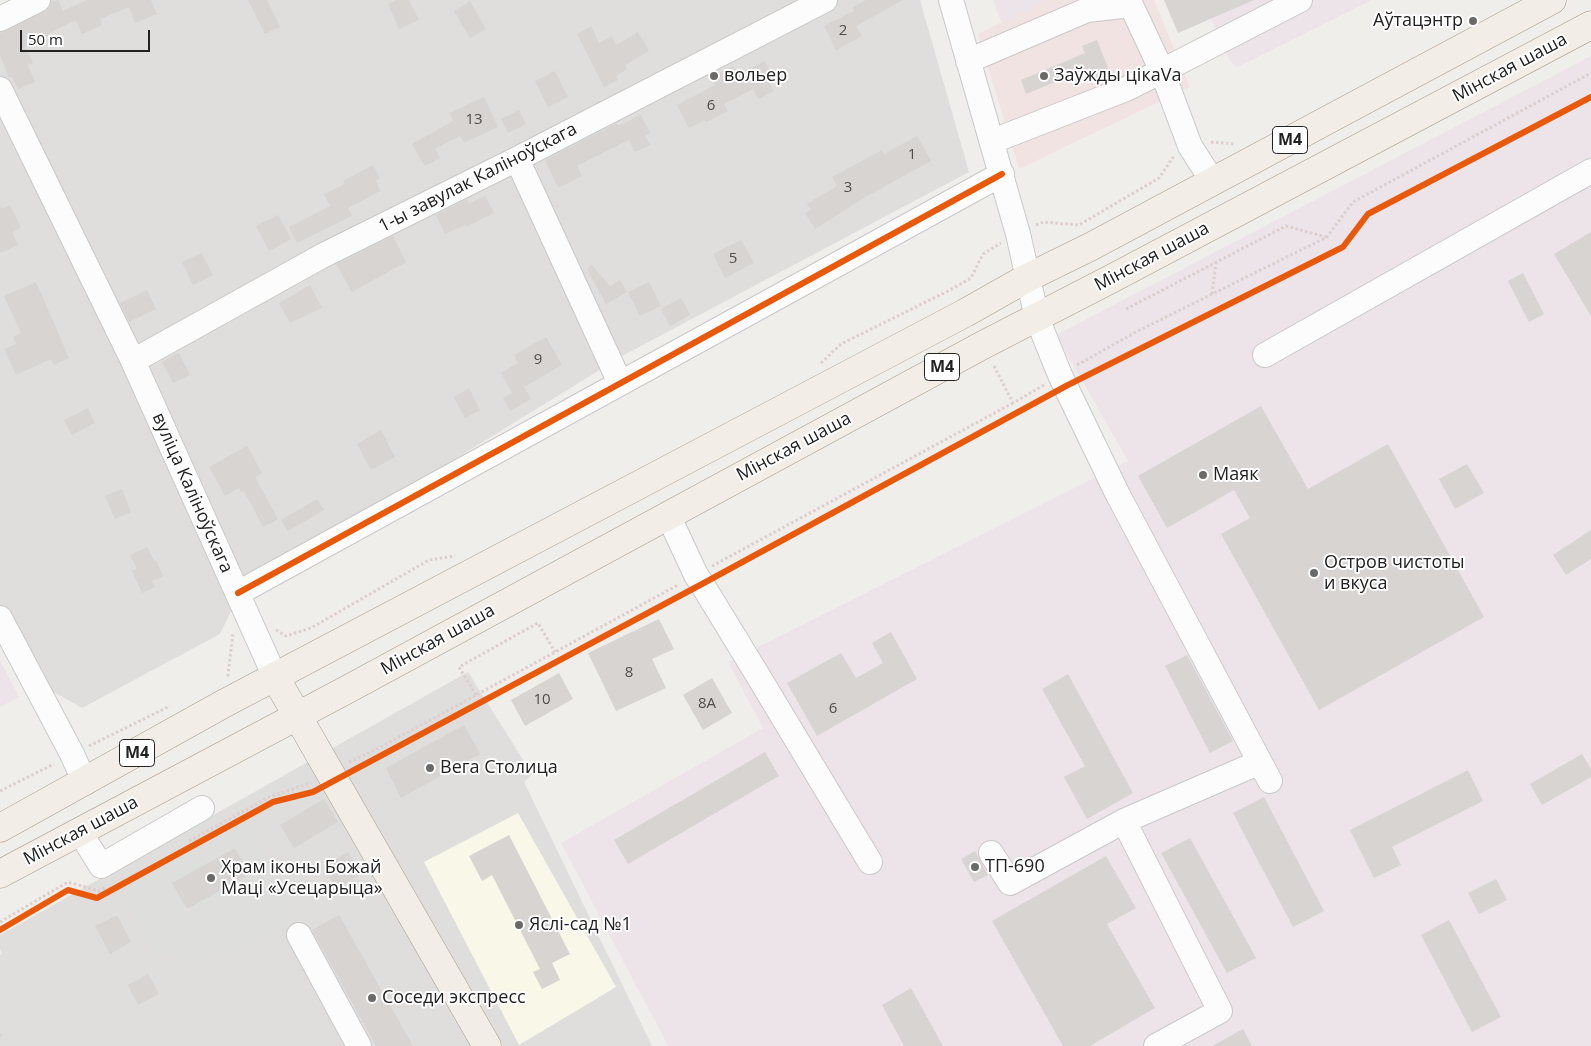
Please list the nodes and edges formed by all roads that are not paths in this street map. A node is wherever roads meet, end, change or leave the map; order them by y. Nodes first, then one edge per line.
1 (38, 0) edge
2 (825, 0) edge
3 (952, 0) edge
4 (1300, 0) edge
5 (1552, 0) edge
6 (0, 19) edge
7 (1591, 25) edge
8 (968, 61) junction
9 (1162, 71) junction
10 (0, 89) edge
11 (993, 141) junction
12 (517, 159) junction
13 (1591, 171) edge
14 (1002, 174) junction
15 (1212, 182) junction
16 (1027, 278) junction
17 (1037, 318) junction
18 (1265, 354) dead end
19 (133, 361) junction
20 (620, 383) junction
21 (668, 515) junction
22 (238, 593) junction
23 (0, 618) edge
24 (275, 677) junction
25 (296, 717) junction
26 (85, 782) junction
27 (202, 808) dead end
28 (1124, 821) junction
29 (0, 828) edge
30 (80, 832) junction
31 (991, 853) dead end
32 (870, 862) dead end
33 (0, 874) edge
34 (300, 936) dead end
35 (359, 1046) edge
36 (487, 1046) edge
37 (1156, 1046) edge

1 - 6 street
2 - 12 street, 1-ы завулак Каліноўскага
3 - 8 street
4 - 9 street
5 - 15 main road, М4
7 - 17 main road, Мінская шаша / М4
8 - 9 street
8 - 11 street
9 - 11 street
9 - 15 street
10 - 19 street, вуліца Каліноўскага
11 - 14 street
12 - 19 street, 1-ы завулак Каліноўскага
12 - 20 street
13 - 18 street
14 - 16 street
14 - 20 street
15 - 16 main road, М4
16 - 17 street
16 - 24 main road, М4
17 - 21 main road, Мінская шаша / М4
17 - 28 street
19 - 22 street, вуліца Каліноўскага
20 - 22 street
21 - 25 main road, Мінская шаша / М4
21 - 32 street
22 - 24 street, вуліца Каліноўскага
23 - 26 street
24 - 25 main road, вуліца Каліноўскага
24 - 26 main road, М4
25 - 30 main road, Мінская шаша / М4
25 - 36 main road, вуліца Каліноўскага
26 - 29 main road, М4
27 - 30 street
28 - 31 street
28 - 37 street
30 - 33 main road, Мінская шаша / М4
34 - 35 street

